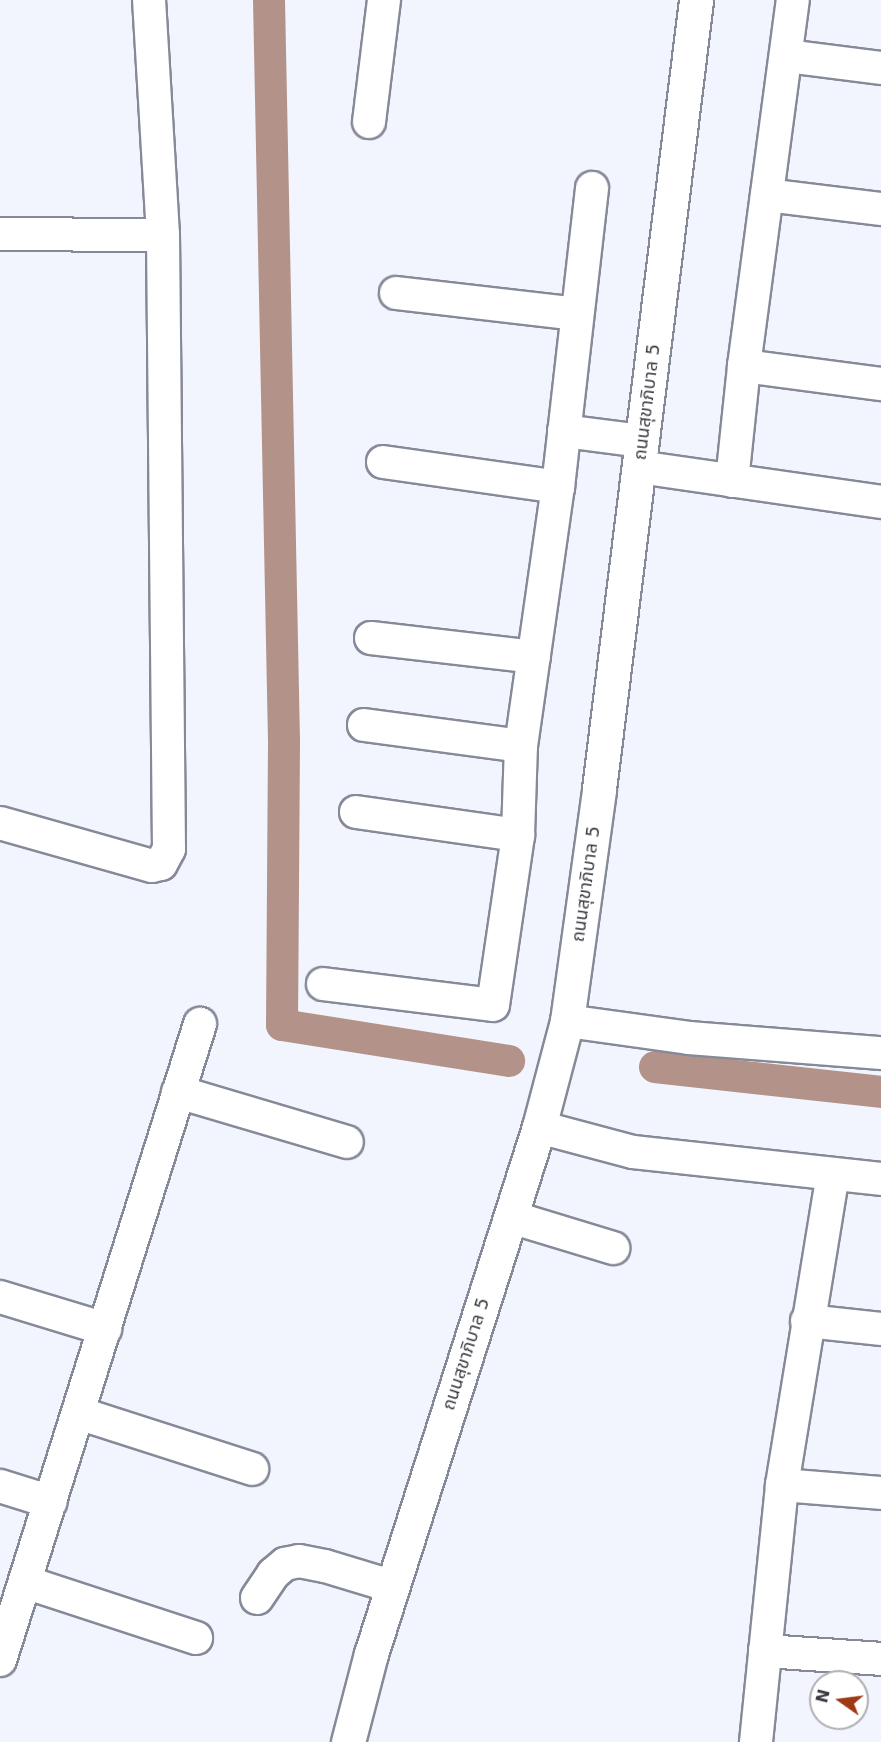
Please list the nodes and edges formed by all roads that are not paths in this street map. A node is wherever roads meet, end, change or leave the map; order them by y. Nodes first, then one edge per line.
1 (149, 0) edge
2 (384, 0) edge
3 (696, 0) edge
4 (793, 0) edge
5 (786, 56) junction
6 (881, 68) edge
7 (369, 122) dead end
8 (592, 188) dead end
9 (766, 195) junction
10 (881, 208) edge
11 (0, 234) edge
12 (163, 235) junction
13 (396, 293) dead end
14 (577, 314) junction
15 (744, 366) junction
16 (881, 384) edge
17 (564, 431) junction
18 (641, 454) junction
19 (383, 462) dead end
20 (732, 481) junction
21 (558, 487) junction
22 (881, 502) edge
23 (371, 638) dead end
24 (534, 657) junction
25 (364, 725) dead end
26 (521, 746) junction
27 (356, 812) dead end
28 (0, 823) edge
29 (518, 835) junction
30 (323, 984) dead end
31 (567, 1021) junction
32 (200, 1024) dead end
33 (881, 1053) edge
34 (178, 1092) junction
35 (539, 1127) junction
36 (347, 1142) dead end
37 (832, 1174) junction
38 (881, 1179) edge
39 (511, 1217) junction
40 (613, 1248) dead end
41 (0, 1297) edge
42 (807, 1321) junction
43 (105, 1329) junction
44 (881, 1329) edge
45 (78, 1413) junction
46 (252, 1469) dead end
47 (782, 1485) junction
48 (0, 1486) edge
49 (881, 1493) edge
50 (51, 1502) junction
51 (24, 1582) junction
52 (392, 1586) junction
53 (257, 1598) dead end
54 (196, 1638) dead end
55 (765, 1651) junction
56 (881, 1659) edge
57 (0, 1660) edge
58 (348, 1742) edge
59 (756, 1742) edge

1 - 12 street
2 - 7 street
3 - 18 street, ถนนสุขาภิบาล 5
4 - 5 street
5 - 6 street
5 - 9 street
8 - 14 street
9 - 10 street
9 - 15 street
11 - 12 street
12 - 28 street
13 - 14 street
14 - 17 street
15 - 16 street
15 - 20 street
17 - 18 street
17 - 21 street
18 - 20 street
18 - 31 street, ถนนสุขาภิบาล 5
19 - 21 street
20 - 22 street
21 - 24 street
23 - 24 street
24 - 26 street
25 - 26 street
26 - 29 street
27 - 29 street
29 - 30 street
31 - 33 street
31 - 35 street, ถนนสุขาภิบาล 5
32 - 34 street
34 - 36 street
34 - 43 street
35 - 37 street
35 - 39 street, ถนนสุขาภิบาล 5
37 - 38 street
37 - 42 street
39 - 40 street
39 - 52 street, ถนนสุขาภิบาล 5
41 - 43 street
42 - 44 street
42 - 47 street
43 - 45 street
45 - 46 street
45 - 50 street
47 - 49 street
47 - 55 street
48 - 50 street
50 - 51 street
51 - 54 street
51 - 57 street
52 - 53 street
52 - 58 street, ถนนสุขาภิบาล 5
55 - 56 street
55 - 59 street

